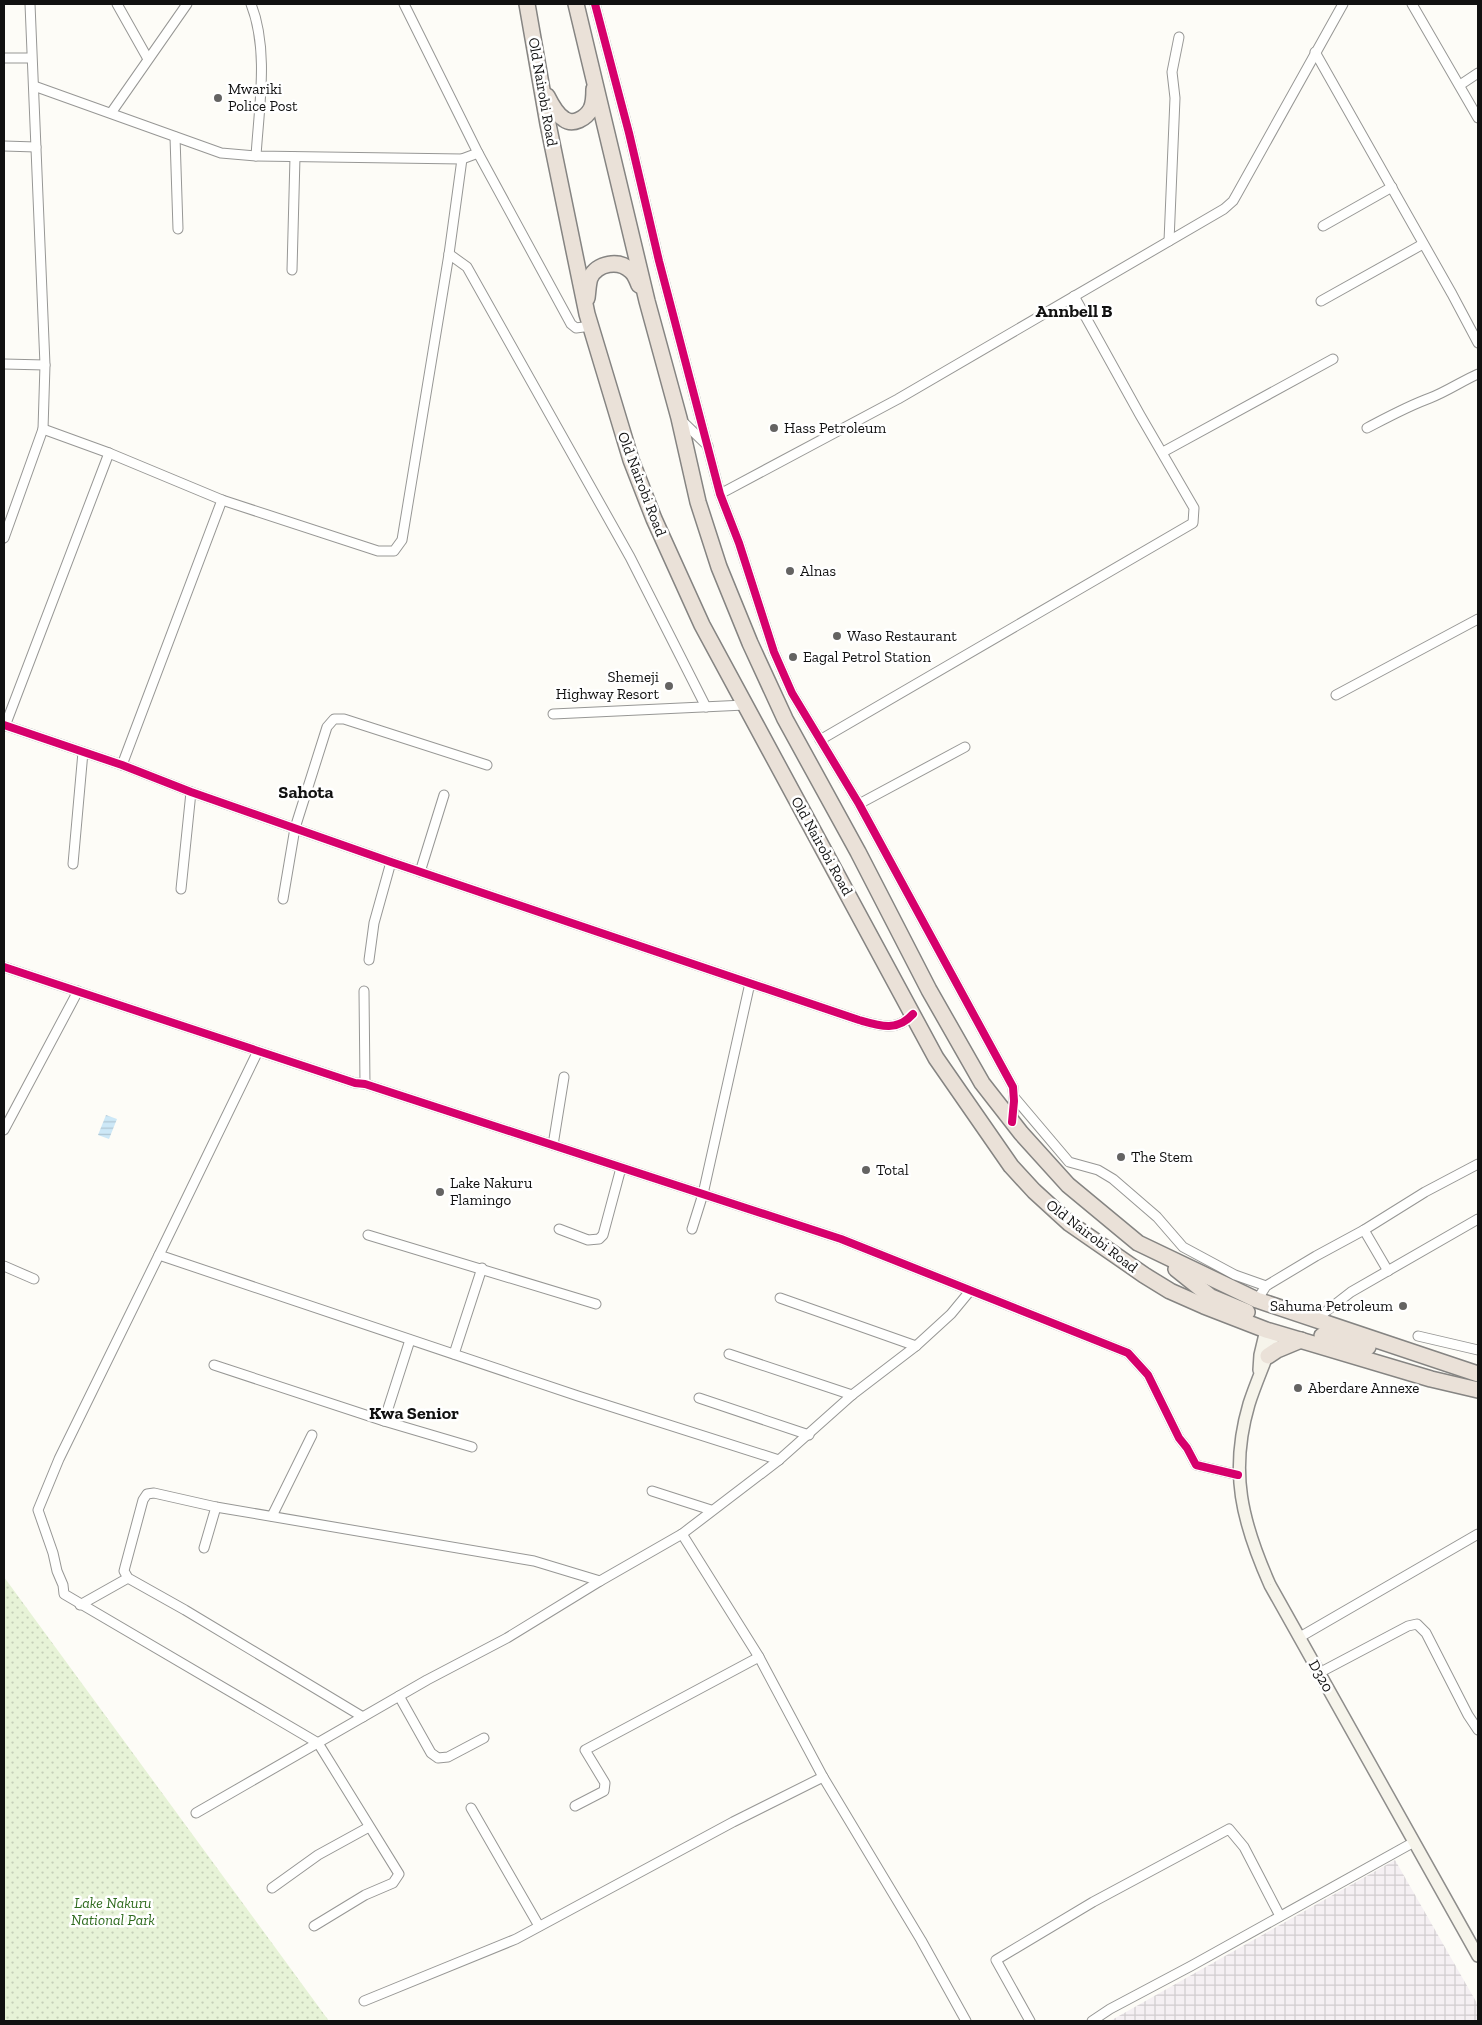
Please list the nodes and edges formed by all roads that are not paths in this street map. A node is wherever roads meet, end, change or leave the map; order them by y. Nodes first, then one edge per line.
1 (30, 4) edge
2 (117, 4) edge
3 (187, 4) edge
4 (251, 4) edge
5 (404, 4) edge
6 (528, 4) edge
7 (576, 4) edge
8 (595, 4) edge
9 (1343, 4) edge
10 (1412, 4) edge
11 (1178, 37) dead end
12 (1315, 52) junction
13 (4, 58) edge
14 (31, 58) junction
15 (148, 59) junction
16 (593, 73) junction
17 (1478, 73) edge
18 (1460, 85) junction
19 (34, 86) junction
20 (543, 88) junction
21 (111, 113) junction
22 (1478, 118) edge
23 (175, 137) junction
24 (4, 146) edge
25 (36, 147) junction
26 (478, 153) junction
27 (256, 156) junction
28 (294, 157) junction
29 (462, 159) junction
30 (1392, 187) junction
31 (1323, 226) dead end
32 (178, 229) dead end
33 (1169, 241) junction
34 (1424, 244) junction
35 (449, 254) junction
36 (292, 270) dead end
37 (1074, 296) junction
38 (647, 301) junction
39 (1320, 301) dead end
40 (589, 320) junction
41 (1477, 340) edge
42 (1333, 359) dead end
43 (4, 364) edge
44 (45, 365) junction
45 (1478, 374) edge
46 (679, 418) junction
47 (1367, 428) dead end
48 (44, 429) junction
49 (708, 446) junction
50 (1163, 452) junction
51 (109, 453) junction
52 (720, 494) junction
53 (222, 500) junction
54 (4, 538) edge
55 (1478, 619) edge
56 (1336, 695) dead end
57 (745, 705) junction
58 (706, 707) junction
59 (553, 714) dead end
60 (4, 726) edge
61 (820, 740) junction
62 (965, 747) dead end
63 (83, 752) junction
64 (122, 765) junction
65 (487, 765) dead end
66 (191, 792) junction
67 (444, 795) dead end
68 (859, 804) junction
69 (295, 828) junction
70 (391, 862) junction
71 (73, 864) dead end
72 (420, 872) junction
73 (181, 889) dead end
74 (283, 899) dead end
75 (369, 960) dead end
76 (4, 967) edge
77 (750, 983) junction
78 (78, 991) junction
79 (364, 991) dead end
80 (913, 1014) junction
81 (258, 1051) junction
82 (564, 1077) dead end
83 (365, 1084) junction
84 (1014, 1097) junction
85 (1012, 1122) junction
86 (4, 1130) edge
87 (552, 1145) junction
88 (1478, 1164) edge
89 (621, 1168) junction
90 (704, 1194) junction
91 (1478, 1219) edge
92 (559, 1229) dead end
93 (692, 1229) dead end
94 (1364, 1230) junction
95 (368, 1235) dead end
96 (1138, 1243) junction
97 (159, 1255) junction
98 (1162, 1256) junction
99 (1121, 1259) junction
100 (4, 1266) edge
101 (482, 1268) junction
102 (1388, 1271) junction
103 (34, 1279) dead end
104 (1266, 1286) junction
105 (970, 1291) junction
106 (780, 1298) dead end
107 (1257, 1300) junction
108 (596, 1304) dead end
109 (1315, 1320) junction
110 (1271, 1329) junction
111 (1418, 1336) dead end
112 (410, 1340) junction
113 (1301, 1340) junction
114 (916, 1346) junction
115 (1478, 1350) edge
116 (454, 1354) junction
117 (729, 1354) dead end
118 (1268, 1356) junction
119 (1439, 1362) junction
120 (214, 1365) dead end
121 (1478, 1374) edge
122 (1259, 1375) junction
123 (1478, 1390) edge
124 (852, 1395) junction
125 (699, 1398) dead end
126 (384, 1421) junction
127 (809, 1434) junction
128 (312, 1435) dead end
129 (472, 1446) dead end
130 (779, 1460) junction
131 (1238, 1475) junction
132 (652, 1491) dead end
133 (216, 1507) junction
134 (711, 1510) junction
135 (272, 1516) junction
136 (682, 1534) junction
137 (1478, 1534) edge
138 (204, 1548) dead end
139 (128, 1578) junction
140 (600, 1581) junction
141 (80, 1604) junction
142 (1300, 1637) junction
143 (759, 1657) junction
144 (1319, 1673) junction
145 (399, 1696) junction
146 (363, 1717) junction
147 (1478, 1730) edge
148 (484, 1738) dead end
149 (318, 1742) junction
150 (823, 1777) junction
151 (575, 1806) dead end
152 (471, 1808) dead end
153 (196, 1813) dead end
154 (369, 1827) junction
155 (1414, 1842) junction
156 (272, 1888) dead end
157 (1280, 1916) junction
158 (314, 1926) dead end
159 (540, 1926) junction
160 (1474, 1942) edge
161 (1478, 1956) edge
162 (364, 2001) dead end
163 (966, 2021) edge
164 (1030, 2021) edge
165 (1092, 2021) edge

1 - 14 street
2 - 15 street
3 - 15 street
4 - 27 street
5 - 26 street
6 - 20 highway, Old Nairobi Road
7 - 16 highway, Old Nairobi Road
8 - 49 street
9 - 12 street
10 - 18 street
11 - 33 street
12 - 30 street
12 - 33 street
13 - 14 street
14 - 19 street
15 - 21 street
16 - 20 highway
16 - 38 highway, Old Nairobi Road
17 - 18 street
18 - 22 street
19 - 21 street
19 - 25 street
20 - 40 highway, Old Nairobi Road
21 - 23 street
23 - 27 street
23 - 32 street
24 - 25 street
25 - 44 street
26 - 29 street
26 - 40 street
27 - 28 street
28 - 29 street
28 - 36 street
29 - 35 street
30 - 31 street
30 - 34 street
33 - 37 street
34 - 39 street
34 - 41 street
35 - 53 street
35 - 58 street
37 - 50 street
37 - 52 street
38 - 40 highway
38 - 46 highway, Old Nairobi Road
40 - 57 highway, Old Nairobi Road
42 - 50 street
43 - 44 street
44 - 48 street
45 - 47 street
46 - 49 street
46 - 85 highway, Old Nairobi Road
48 - 51 street
48 - 54 street
49 - 52 street
50 - 61 street
51 - 53 street
51 - 60 street
52 - 61 street
53 - 64 street
55 - 56 street
57 - 58 street
57 - 80 highway, Old Nairobi Road
58 - 59 street
60 - 63 street
61 - 68 street
62 - 68 street
63 - 64 street
63 - 71 street
64 - 66 street
65 - 69 street
66 - 69 street
66 - 73 street
67 - 72 street
68 - 84 street
69 - 70 street
69 - 74 street
70 - 72 street
70 - 75 street
72 - 77 street
76 - 78 street
77 - 80 street
77 - 90 street
78 - 81 street
78 - 86 street
79 - 83 street
80 - 99 highway, Old Nairobi Road
81 - 83 street
81 - 97 street
82 - 87 street
83 - 87 street
84 - 85 street
84 - 104 street
85 - 96 highway, Old Nairobi Road
87 - 89 street
88 - 94 street
89 - 90 street
89 - 92 street
90 - 93 street
90 - 105 street
91 - 102 street
94 - 102 street
94 - 104 street
95 - 101 street
96 - 98 highway, Old Nairobi Road
96 - 99 highway
97 - 112 street
97 - 141 street
98 - 107 highway, Old Nairobi Road
98 - 110 highway
99 - 110 highway, Old Nairobi Road
100 - 103 street
101 - 108 street
101 - 116 street
102 - 109 street
104 - 107 street
105 - 114 street
105 - 131 street
106 - 114 street
107 - 109 highway, Old Nairobi Road
109 - 119 highway, Old Nairobi Road
110 - 113 highway, Old Nairobi Road
110 - 118 street, D320
110 - 119 highway
110 - 122 street, D320
111 - 115 street
112 - 116 street
112 - 126 street
113 - 118 highway
113 - 123 highway, Old Nairobi Road
114 - 124 street
116 - 130 street
117 - 124 street
118 - 122 street, D320
119 - 121 highway, Old Nairobi Road
120 - 126 street
122 - 131 street, D320 / D320
124 - 127 street
125 - 127 street
126 - 129 street
127 - 130 street
128 - 135 street
130 - 134 street
131 - 142 street, D320 / D320
132 - 134 street
133 - 135 street
133 - 138 street
133 - 139 street
134 - 136 street
135 - 140 street
136 - 140 street
136 - 143 street
137 - 142 street
139 - 141 street
139 - 146 street
140 - 145 street
141 - 149 street
142 - 144 street, D320 / D320
143 - 150 street
143 - 151 street
144 - 147 street
144 - 155 street, D320 / D320
145 - 146 street
145 - 148 street
146 - 149 street
149 - 153 street
149 - 154 street
150 - 159 street
150 - 163 street
152 - 159 street
154 - 156 street
154 - 158 street
155 - 157 street
155 - 160 street, D320 / D320
157 - 164 street
157 - 165 street
159 - 162 street
160 - 161 street, D320 / D320

